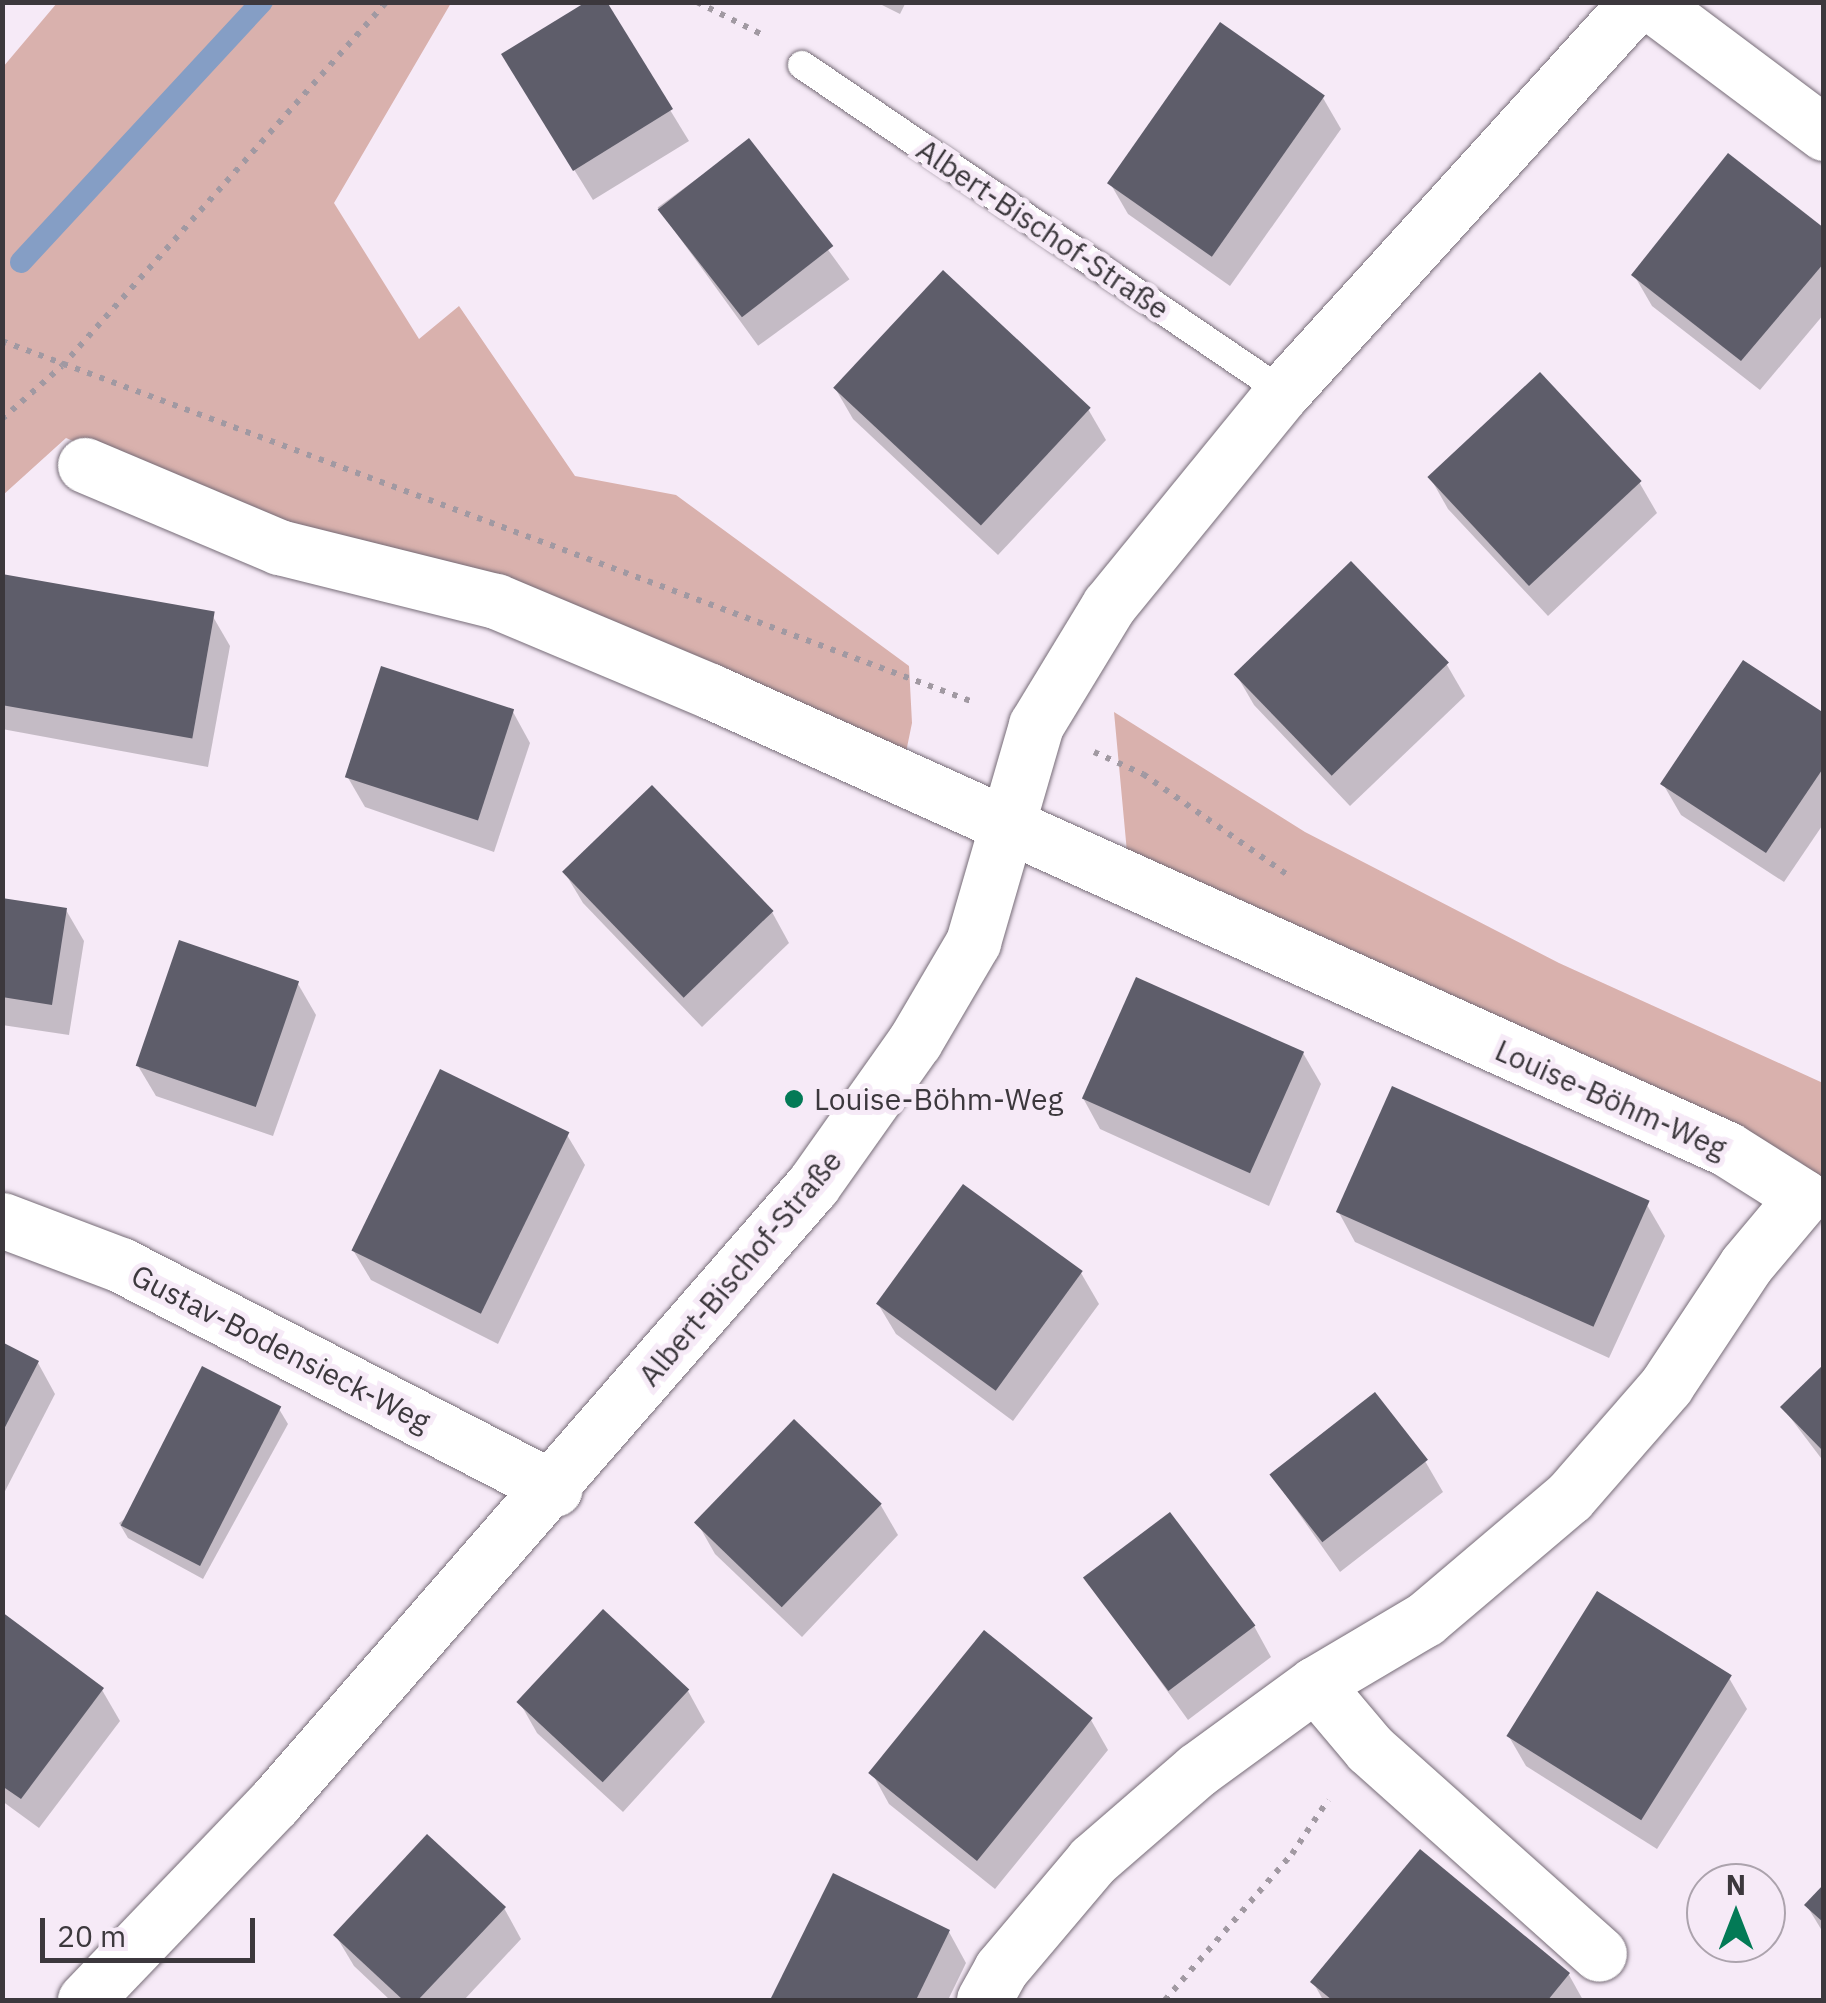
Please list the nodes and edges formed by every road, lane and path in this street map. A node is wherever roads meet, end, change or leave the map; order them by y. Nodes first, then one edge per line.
1 (386, 2) edge
2 (697, 2) edge
3 (1636, 2) edge
4 (1649, 2) edge
5 (802, 65) joint
6 (1824, 132) edge
7 (1283, 392) junction
8 (2, 419) edge
9 (85, 465) dead end
10 (1008, 828) junction
11 (1813, 1204) edge
12 (2, 1220) edge
13 (554, 1488) junction
14 (1316, 1684) junction
15 (1370, 1749) junction
16 (1598, 1954) dead end
17 (85, 2000) edge
18 (984, 2000) edge
19 (1165, 2000) edge

1 - 8 path
2 - 5 path
3 - 7 street, Albert-Bischof-Straße
4 - 6 street
5 - 7 lane, Albert-Bischof-Straße
7 - 10 street, Albert-Bischof-Straße
9 - 10 street, Louise-Böhm-Weg
10 - 11 street, Louise-Böhm-Weg
10 - 13 street, Albert-Bischof-Straße
11 - 14 street, Louise-Böhm-Weg
12 - 13 street, Gustav-Bodensieck-Weg
13 - 17 street, Albert-Bischof-Straße
14 - 15 street
14 - 18 street, Louise-Böhm-Weg
15 - 16 street
15 - 19 path

